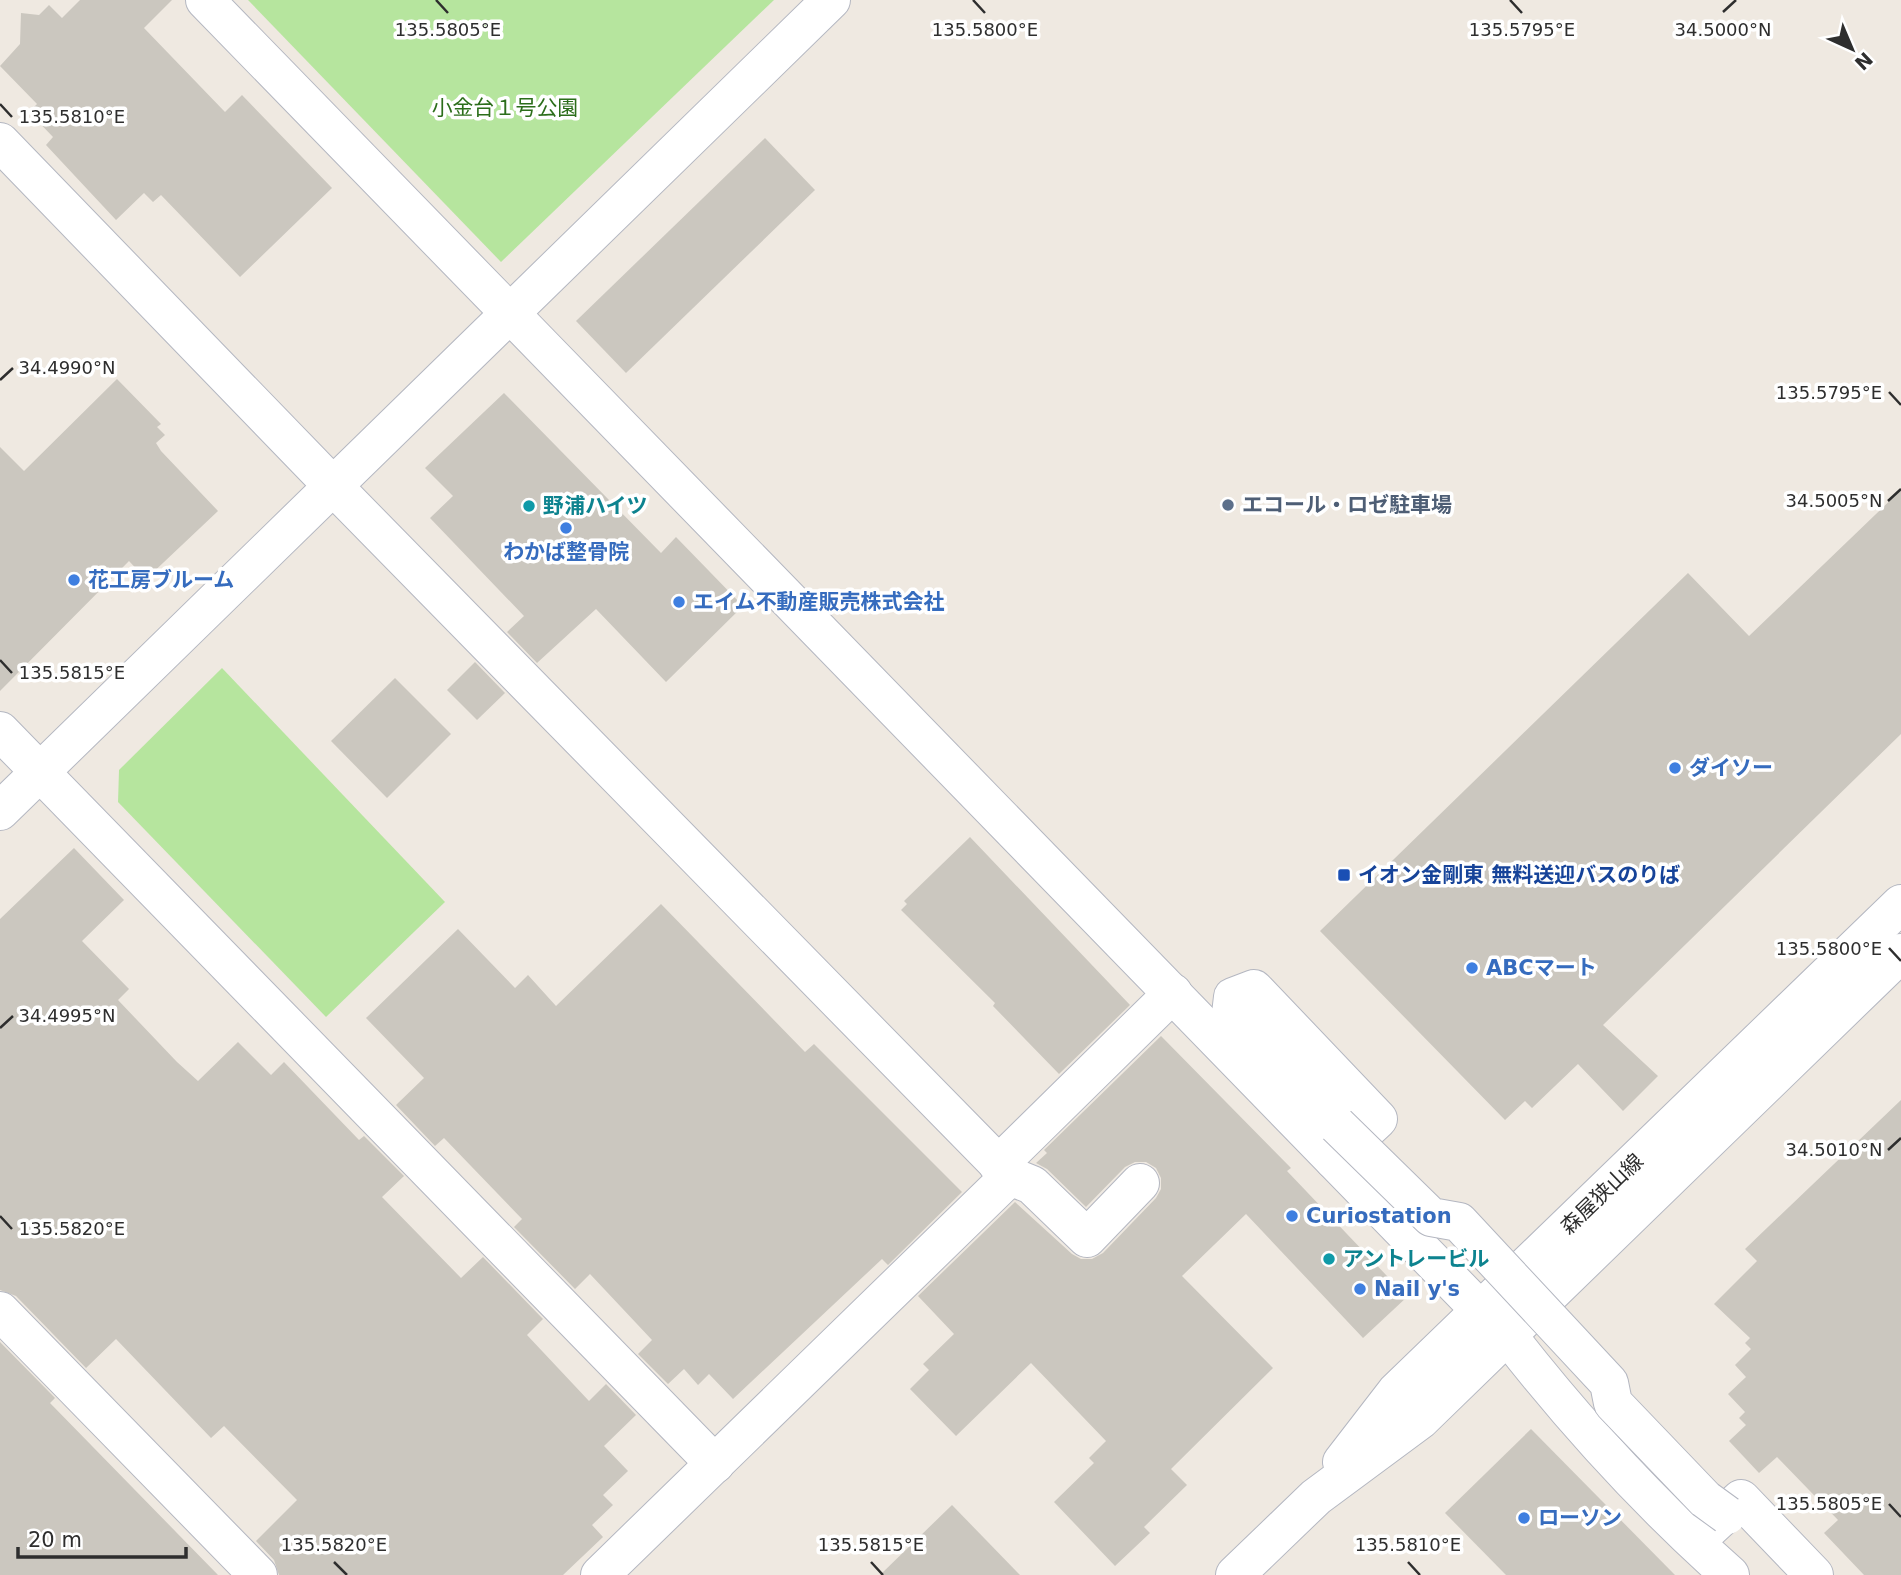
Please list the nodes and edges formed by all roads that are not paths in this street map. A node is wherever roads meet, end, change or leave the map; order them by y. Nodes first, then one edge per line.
1 (205, 0) edge
2 (831, 0) edge
3 (0, 142) edge
4 (510, 313) junction
5 (333, 486) junction
6 (0, 731) edge
7 (39, 772) junction
8 (0, 811) edge
9 (1901, 904) edge
10 (1901, 953) edge
11 (1172, 993) junction
12 (1343, 1151) junction
13 (1004, 1170) junction
14 (1140, 1182) dead end
15 (0, 1311) edge
16 (1494, 1323) junction
17 (715, 1464) junction
18 (1694, 1542) junction
19 (258, 1575) edge
20 (600, 1575) edge
21 (1235, 1575) edge
22 (1730, 1575) edge
23 (1785, 1575) edge
24 (1814, 1575) edge

1 - 4 street
2 - 4 street
3 - 5 street
4 - 5 street
4 - 11 street
5 - 7 street
5 - 13 street
6 - 7 street
7 - 8 street
7 - 17 street
9 - 16 street, 森屋狭山線
10 - 16 street, 森屋狭山線
11 - 12 street
11 - 13 street
12 - 16 street
12 - 23 street, bridge
13 - 14 street
13 - 17 street
15 - 19 street
16 - 18 street
16 - 21 street, 森屋狭山線
17 - 20 street
18 - 22 street
18 - 24 street

